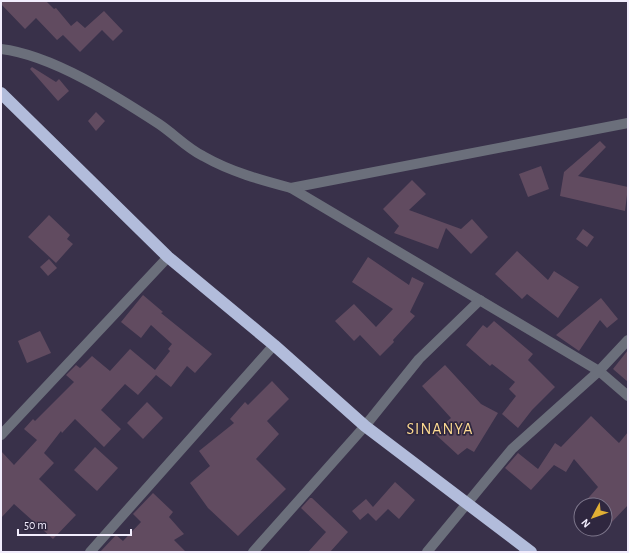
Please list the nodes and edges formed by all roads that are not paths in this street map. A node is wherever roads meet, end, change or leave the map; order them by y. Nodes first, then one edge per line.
1 (1, 49) edge
2 (1, 93) edge
3 (628, 123) edge
4 (291, 188) junction
5 (168, 257) junction
6 (480, 300) junction
7 (628, 340) edge
8 (274, 345) junction
9 (599, 371) junction
10 (628, 396) edge
11 (365, 426) junction
12 (1, 435) edge
13 (466, 504) junction
14 (90, 552) edge
15 (253, 552) edge
16 (426, 552) edge
17 (531, 552) edge

1 - 4 street
2 - 5 highway
3 - 4 street
4 - 6 street
5 - 8 highway
5 - 12 street
6 - 9 street
6 - 11 street
7 - 9 street
8 - 11 highway
8 - 14 street
9 - 10 street
9 - 13 street
11 - 13 highway
11 - 15 street
13 - 16 street
13 - 17 highway

